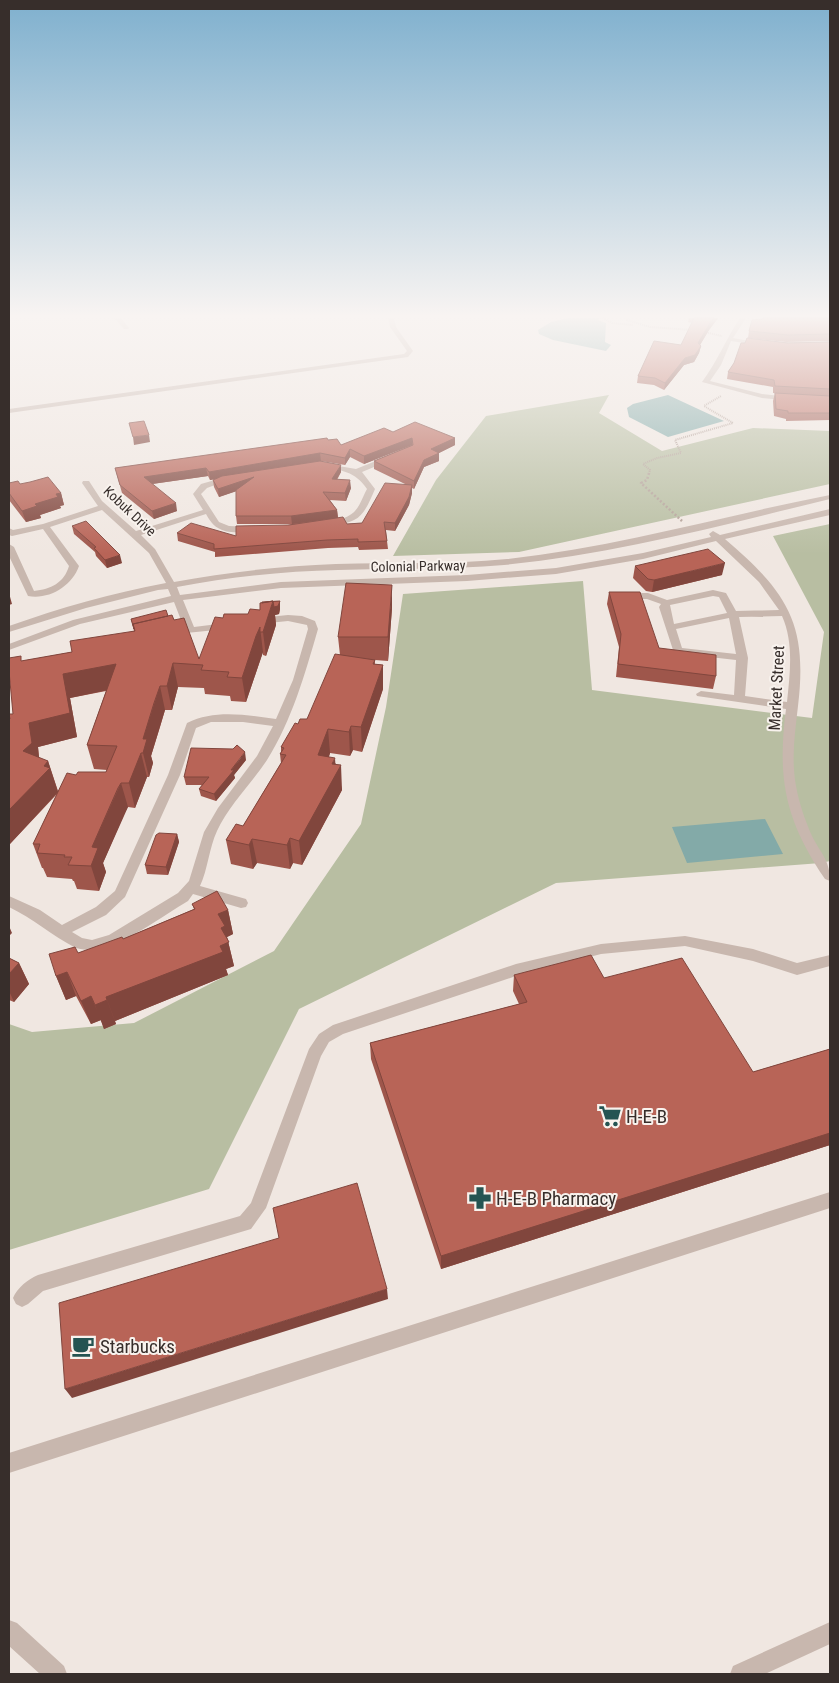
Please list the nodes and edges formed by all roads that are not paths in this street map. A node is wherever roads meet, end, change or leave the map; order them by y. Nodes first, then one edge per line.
1 (113, 397) edge
2 (777, 397) edge
3 (797, 400) edge
4 (9, 411) edge
5 (400, 453) edge
6 (356, 472) junction
7 (86, 483) dead end
8 (830, 498) edge
9 (103, 507) junction
10 (830, 512) edge
11 (210, 515) junction
12 (45, 526) junction
13 (703, 526) junction
14 (10, 534) edge
15 (138, 538) junction
16 (718, 538) junction
17 (9, 547) edge
18 (170, 585) junction
19 (613, 596) edge
20 (177, 598) junction
21 (666, 603) junction
22 (784, 613) junction
23 (734, 614) junction
24 (672, 627) junction
25 (9, 629) edge
26 (9, 647) edge
27 (743, 658) junction
28 (701, 694) dead end
29 (739, 699) junction
30 (793, 706) junction
31 (280, 723) junction
32 (830, 876) edge
33 (191, 888) junction
34 (9, 901) edge
35 (241, 903) dead end
36 (62, 931) junction
37 (830, 961) edge
38 (830, 1200) edge
39 (22, 1298) dead end
40 (9, 1463) edge
41 (9, 1631) edge
42 (830, 1633) edge
43 (56, 1674) edge
44 (741, 1674) edge

1 - 4 street
2 - 3 street
5 - 6 street
6 - 11 street
6 - 11 street
7 - 9 street, Kobuk Drive
8 - 13 street, Colonial Parkway
9 - 12 street
9 - 15 street, Kobuk Drive
10 - 16 street, Colonial Parkway
11 - 15 street
12 - 14 street
12 - 17 street
13 - 16 street, Market Street
13 - 18 street, Colonial Parkway
15 - 18 street, Kobuk Drive
16 - 20 street, Colonial Parkway
16 - 22 street, Market Street
18 - 20 street, Kobuk Drive
18 - 25 street, Colonial Parkway
19 - 21 street
20 - 26 street, Colonial Parkway
20 - 31 street, Kobuk Drive
21 - 23 street
21 - 24 street
22 - 23 street
22 - 30 street, Market Street
23 - 24 street
23 - 27 street
24 - 27 street
27 - 29 street
28 - 29 street
29 - 30 street
30 - 32 street, Market Street
31 - 33 street
31 - 36 street
33 - 35 street
33 - 36 street
34 - 36 street
37 - 39 street
38 - 40 street
41 - 43 street
42 - 44 street

